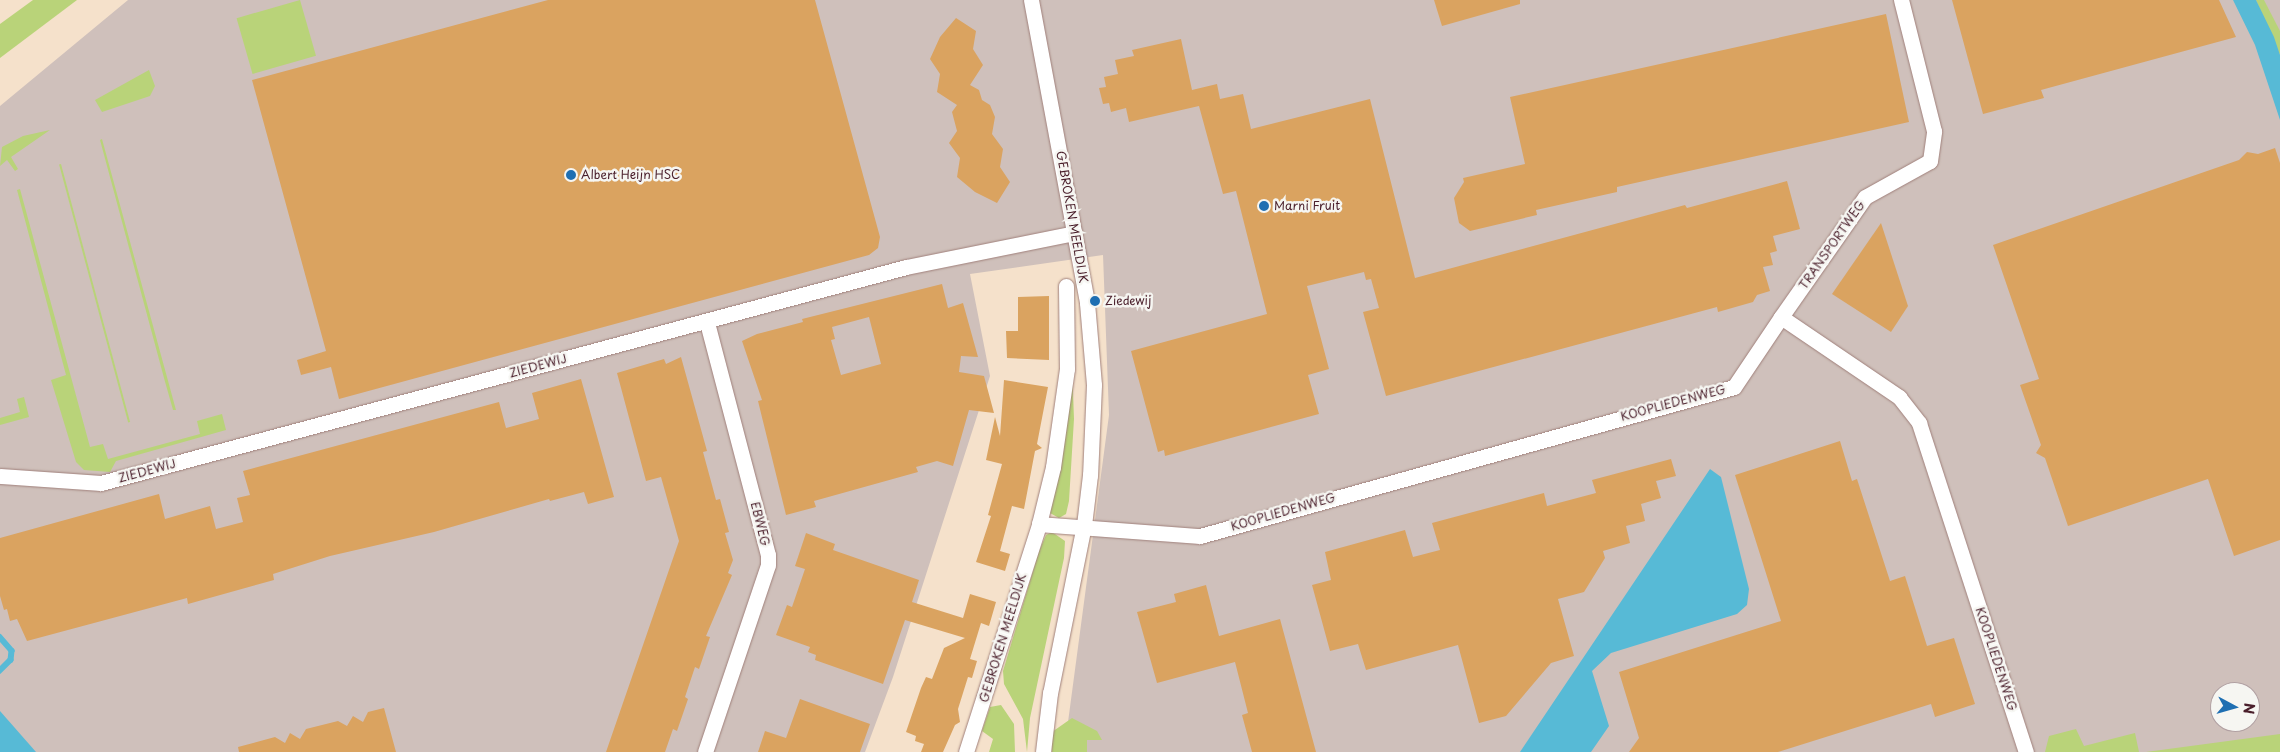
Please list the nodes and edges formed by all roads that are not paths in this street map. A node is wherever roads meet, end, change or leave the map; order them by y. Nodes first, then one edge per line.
1 (1031, 0) edge
2 (1901, 0) edge
3 (1075, 233) junction
4 (1066, 286) dead end
5 (1782, 317) junction
6 (707, 322) junction
7 (0, 476) edge
8 (1038, 524) junction
9 (1084, 525) junction
10 (704, 752) edge
11 (966, 752) edge
12 (1043, 752) edge
13 (2026, 752) edge

1 - 3 street, GEBROKEN MEELDIJK
2 - 5 street, TRANSPORTWEG
3 - 6 street, ZIEDEWIJ
3 - 9 street, GEBROKEN MEELDIJK
4 - 8 street, GEBROKEN MEELDIJK
5 - 9 street, KOOPLIEDENWEG
5 - 13 street, KOOPLIEDENWEG
6 - 7 street, ZIEDEWIJ
6 - 10 street, EBWEG
8 - 9 street
8 - 11 street, GEBROKEN MEELDIJK
9 - 12 street, GEBROKEN MEELDIJK

